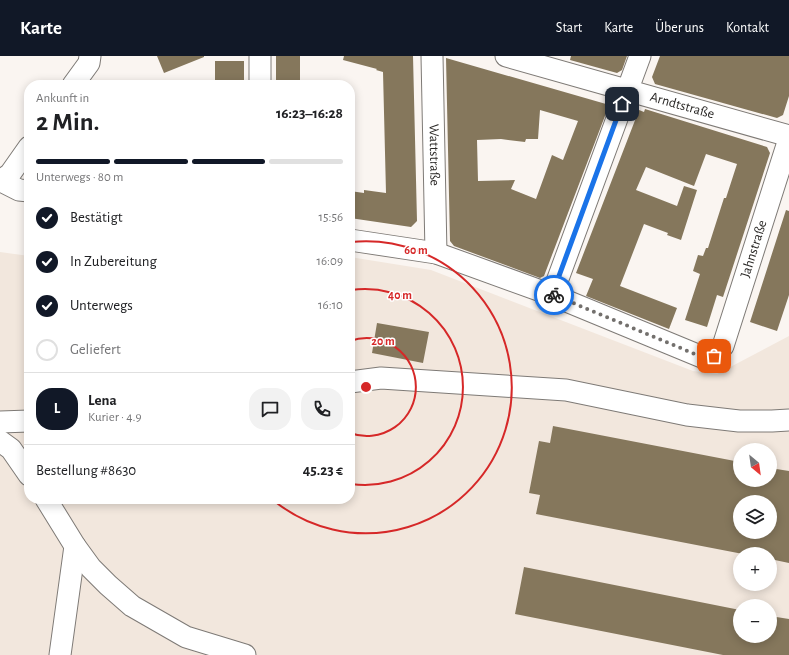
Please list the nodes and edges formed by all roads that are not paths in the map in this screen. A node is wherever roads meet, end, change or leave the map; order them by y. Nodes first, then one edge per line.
1 (90, 56) edge
2 (260, 56) edge
3 (432, 56) edge
4 (506, 56) edge
5 (640, 56) edge
6 (76, 80) edge
7 (260, 80) edge
8 (627, 90) junction
9 (789, 136) edge
10 (789, 139) edge
11 (24, 154) edge
12 (0, 181) edge
13 (24, 190) edge
14 (355, 241) edge
15 (436, 253) junction
16 (552, 295) junction
17 (355, 381) edge
18 (789, 420) edge
19 (24, 421) edge
20 (0, 422) edge
21 (0, 441) edge
22 (24, 468) edge
23 (49, 504) edge
24 (75, 546) junction
25 (60, 655) edge
26 (245, 655) edge

1 - 6 street
2 - 7 street
3 - 15 street, Wattstraße
4 - 8 street, Arndtstraße
5 - 8 street
8 - 9 street, Arndtstraße
8 - 16 street
10 - 16 street, Jahnstraße
11 - 12 street
12 - 13 street
14 - 15 street
15 - 16 street
17 - 18 street
19 - 20 street
21 - 22 street
23 - 24 street
24 - 25 street
24 - 26 street

